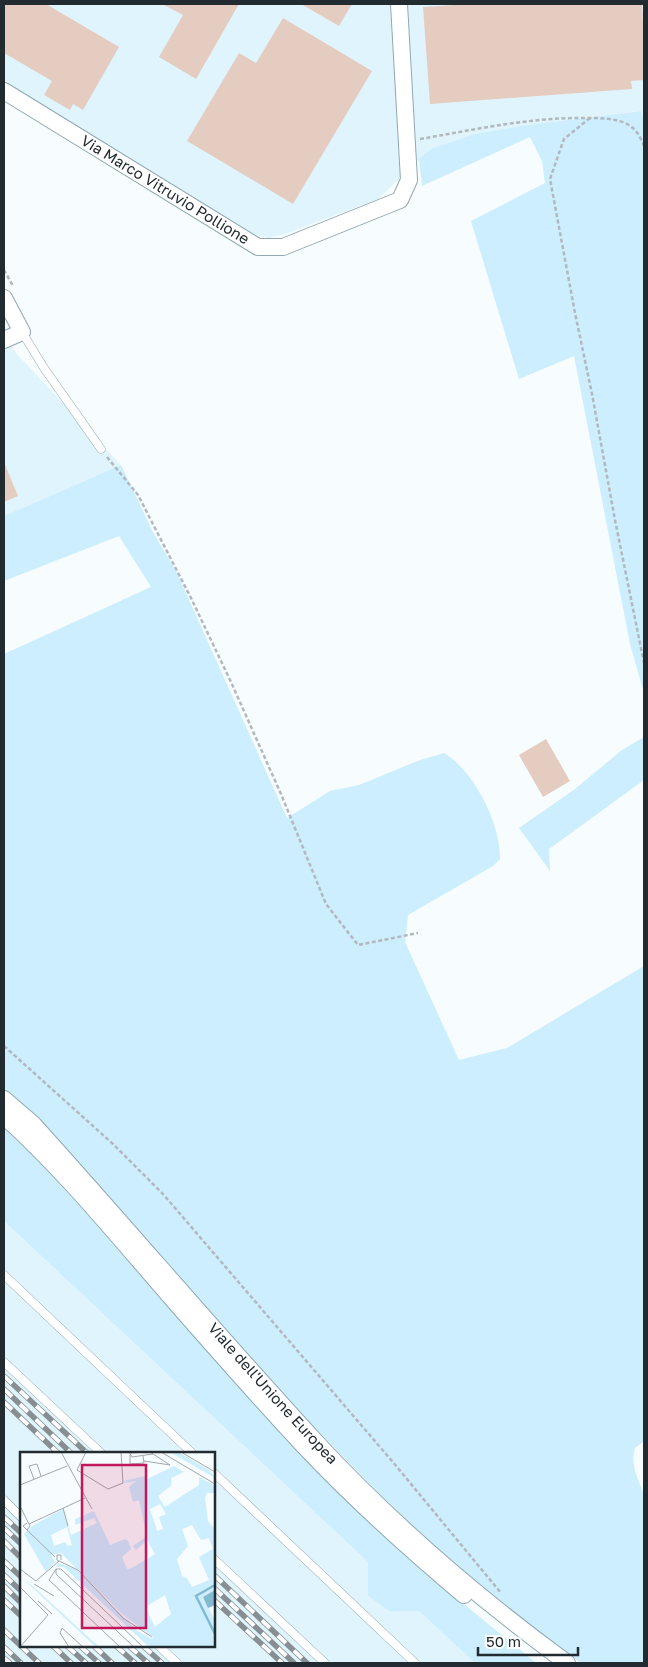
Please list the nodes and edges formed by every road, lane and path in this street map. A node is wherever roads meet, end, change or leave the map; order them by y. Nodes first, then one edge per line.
1 (399, 4) edge
2 (4, 90) edge
3 (590, 118) junction
4 (406, 141) junction
5 (644, 146) edge
6 (4, 270) edge
7 (9, 293) edge
8 (22, 332) junction
9 (4, 340) edge
10 (101, 450) joint
11 (644, 663) edge
12 (418, 933) dead end
13 (4, 1046) edge
14 (4, 1099) edge
15 (4, 1116) edge
16 (4, 1275) edge
17 (4, 1362) edge
18 (100, 1452) edge
19 (191, 1452) edge
20 (215, 1474) edge
21 (4, 1500) edge
22 (20, 1516) edge
23 (215, 1560) edge
24 (502, 1593) dead end
25 (160, 1647) edge
26 (177, 1663) edge
27 (325, 1663) edge
28 (415, 1663) edge
29 (550, 1663) edge
30 (567, 1663) edge

1 - 4 street, Via Marco Vitruvio Pollione
2 - 4 street, Via Marco Vitruvio Pollione
3 - 4 path
3 - 5 path
3 - 11 path
6 - 7 path
7 - 8 street
8 - 9 street
8 - 10 lane
10 - 12 path
13 - 24 path
14 - 30 street, Viale dell'Unione Europea
15 - 29 street, Viale dell'Unione Europea
16 - 19 lane
17 - 18 lane
20 - 28 lane
21 - 22 lane
23 - 27 lane
25 - 26 lane

